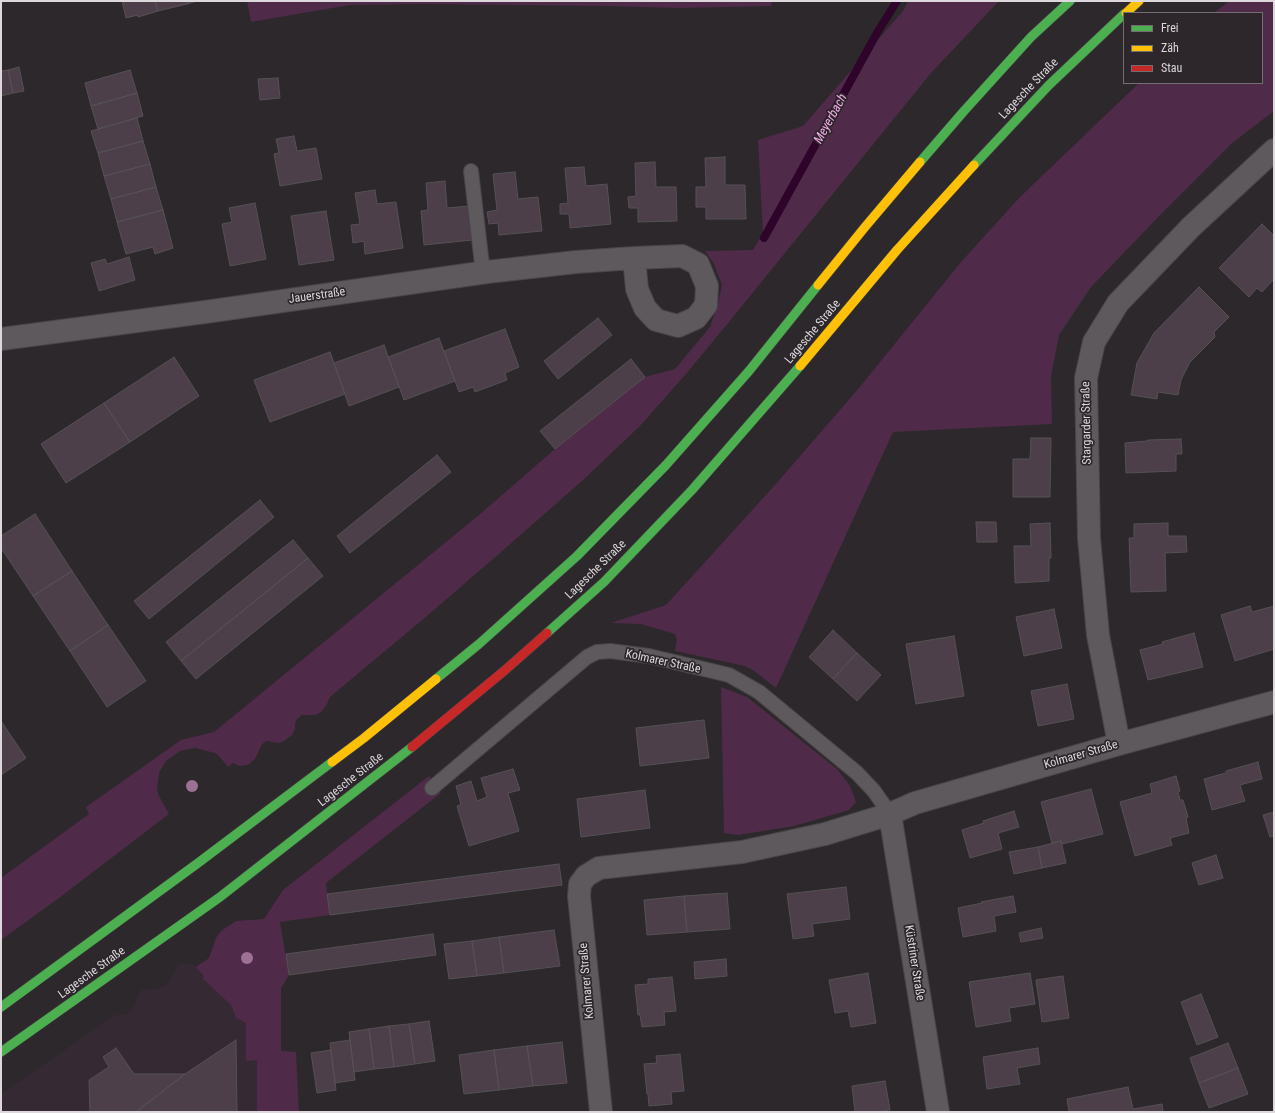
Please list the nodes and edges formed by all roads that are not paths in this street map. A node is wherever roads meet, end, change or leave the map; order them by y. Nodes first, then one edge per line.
1 (1070, 1) edge
2 (1140, 1) edge
3 (1127, 12) edge
4 (1123, 16) edge
5 (1274, 150) edge
6 (471, 171) dead end
7 (634, 258) dead end
8 (483, 273) junction
9 (1, 339) edge
10 (1274, 702) edge
11 (1119, 744) junction
12 (432, 788) dead end
13 (890, 814) junction
14 (1, 1007) edge
15 (1, 1052) edge
16 (601, 1112) edge
17 (938, 1112) edge

1 - 14 main road, Lagesche Straße
2 - 3 main road, Lagesche Straße
4 - 15 main road, Lagesche Straße
5 - 11 street, Stargarder Straße
6 - 8 lane
7 - 8 street, Jauerstraße
8 - 9 street, Jauerstraße
10 - 11 street, Kolmarer Straße
11 - 13 street, Kolmarer Straße
12 - 13 lane, Kolmarer Straße
13 - 16 street, Kolmarer Straße
13 - 17 street, Küstriner Straße

